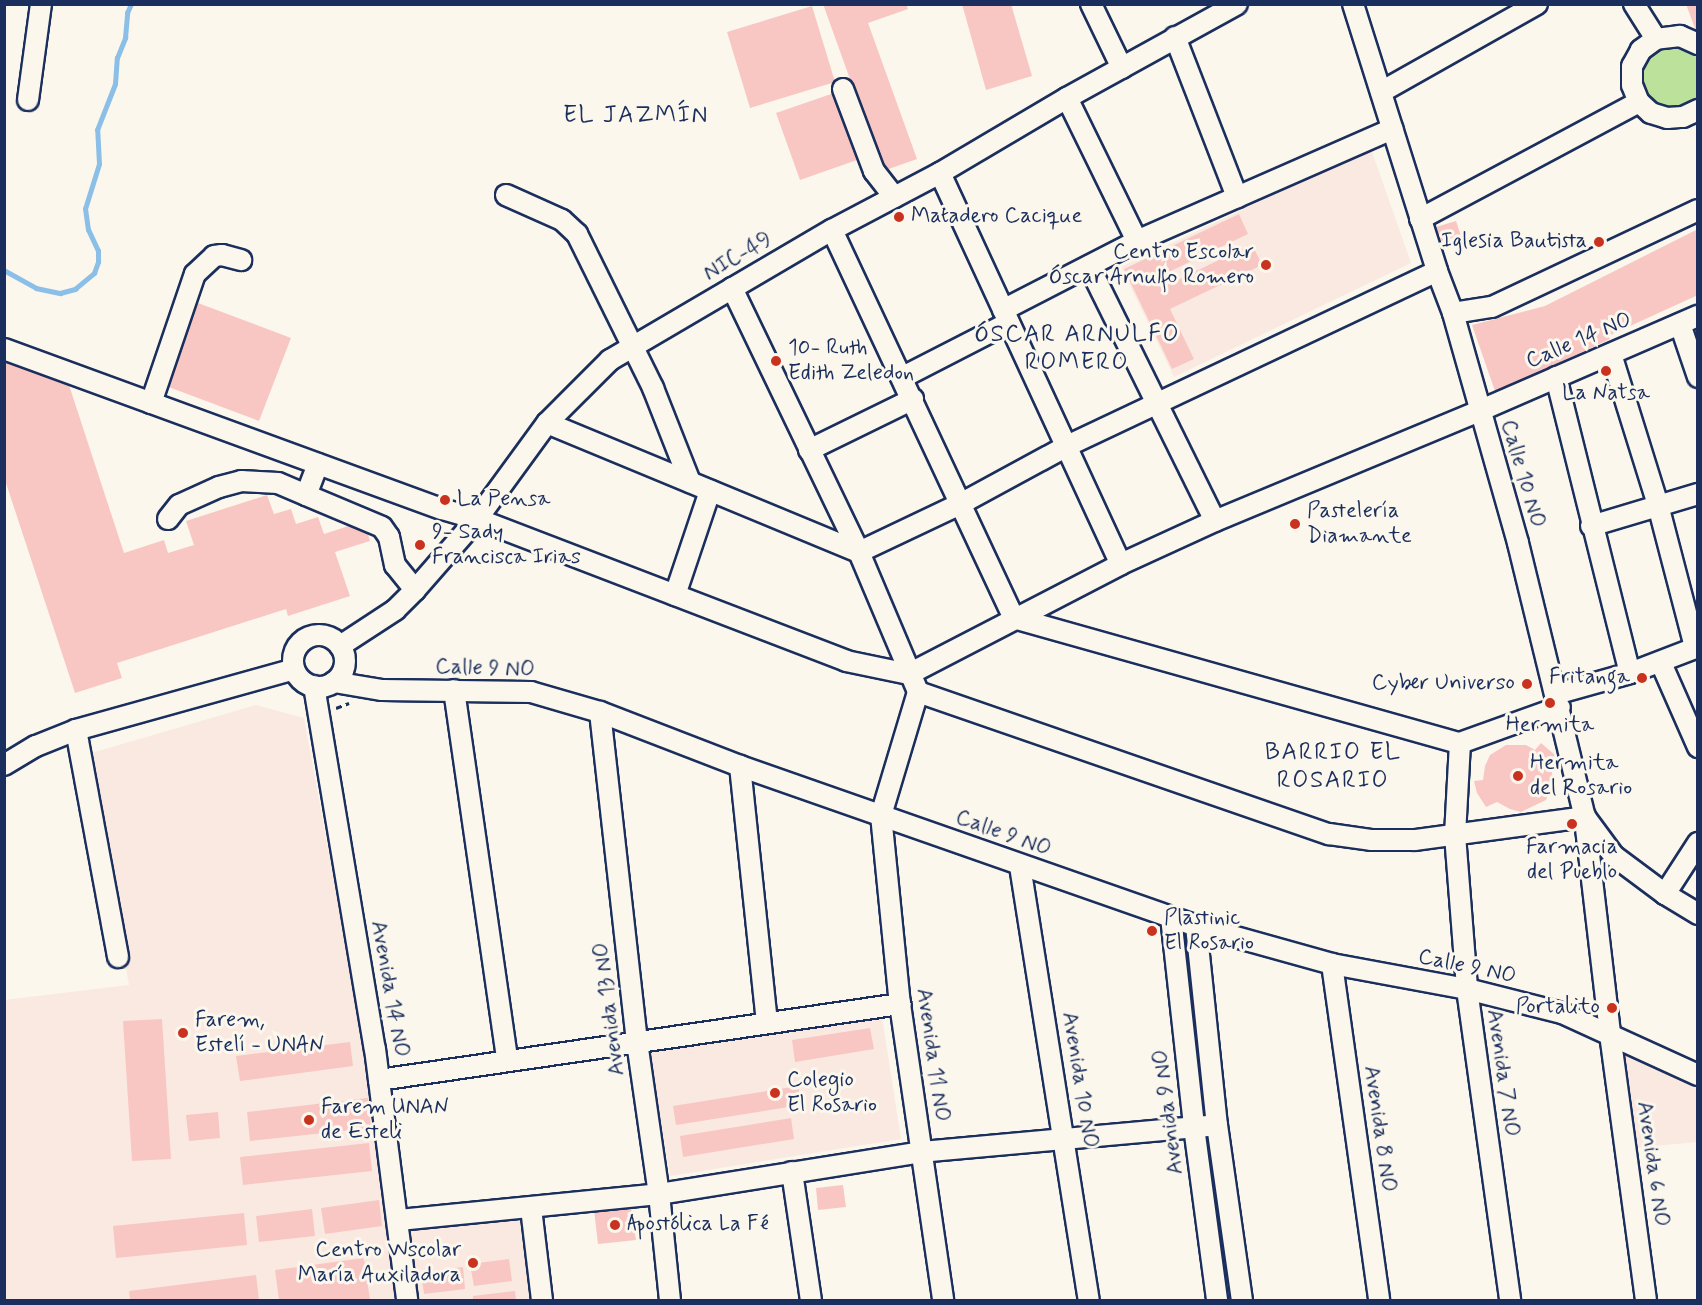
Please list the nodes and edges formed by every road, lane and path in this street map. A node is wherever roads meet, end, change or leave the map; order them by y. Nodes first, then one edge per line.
1 (42, 4) edge
2 (1091, 4) edge
3 (1237, 4) edge
4 (1353, 4) edge
5 (1537, 4) edge
6 (1634, 4) edge
7 (1175, 37) junction
8 (1656, 39) junction
9 (1698, 45) edge
10 (1122, 68) junction
11 (843, 89) dead end
12 (1381, 92) junction
13 (1067, 98) junction
14 (28, 100) dead end
15 (1639, 102) junction
16 (1698, 110) edge
17 (1392, 129) junction
18 (940, 173) junction
19 (506, 195) dead end
20 (1237, 196) junction
21 (894, 197) junction
22 (1698, 210) edge
23 (1420, 219) junction
24 (832, 230) junction
25 (1137, 241) junction
26 (241, 260) dead end
27 (1089, 266) junction
28 (1437, 271) junction
29 (732, 288) junction
30 (1453, 314) junction
31 (1006, 317) junction
32 (1689, 320) edge
33 (633, 345) junction
34 (4, 349) edge
35 (1611, 354) junction
36 (903, 377) junction
37 (1556, 377) junction
38 (1698, 377) edge
39 (913, 399) junction
40 (151, 403) junction
41 (1159, 404) junction
42 (1479, 411) junction
43 (547, 423) junction
44 (1067, 447) junction
45 (809, 450) junction
46 (318, 464) junction
47 (690, 482) junction
48 (710, 491) junction
49 (1698, 494) edge
50 (306, 495) junction
51 (962, 503) junction
52 (1658, 505) junction
53 (168, 519) dead end
54 (477, 519) junction
55 (1215, 521) junction
56 (1591, 526) junction
57 (859, 552) junction
58 (1121, 564) junction
59 (415, 590) junction
60 (675, 595) junction
61 (1014, 618) junction
62 (340, 646) junction
63 (1696, 647) edge
64 (1661, 663) junction
65 (294, 669) junction
66 (1630, 673) junction
67 (334, 682) junction
68 (913, 683) junction
69 (314, 686) junction
70 (454, 690) junction
71 (1558, 700) junction
72 (600, 712) junction
73 (76, 730) junction
74 (1460, 742) junction
75 (1698, 747) edge
76 (4, 765) edge
77 (740, 766) junction
78 (881, 815) junction
79 (1585, 817) junction
80 (1455, 835) junction
81 (1698, 843) edge
82 (1020, 866) junction
83 (1665, 894) junction
84 (1698, 914) edge
85 (1171, 917) junction
86 (1196, 926) junction
87 (118, 957) dead end
88 (1332, 964) junction
89 (1467, 989) junction
90 (900, 1004) junction
91 (767, 1023) junction
92 (1610, 1034) junction
93 (637, 1042) junction
94 (507, 1060) junction
95 (1698, 1075) edge
96 (379, 1080) junction
97 (1217, 1125) junction
98 (1194, 1127) junction
99 (1064, 1137) junction
100 (921, 1152) junction
101 (792, 1172) junction
102 (659, 1194) junction
103 (531, 1208) junction
104 (399, 1220) junction
105 (407, 1300) edge
106 (542, 1300) edge
107 (670, 1300) edge
108 (811, 1300) edge
109 (943, 1300) edge
110 (1089, 1300) edge
111 (1217, 1300) edge
112 (1242, 1300) edge
113 (1378, 1300) edge
114 (1510, 1300) edge
115 (1646, 1300) edge

1 - 14 street
2 - 10 street
3 - 7 street, NIC-49 / NIC-49
4 - 12 street, Calle 10 NO
5 - 12 street
6 - 8 street
7 - 10 street, NIC-49 / NIC-49
7 - 20 street
8 - 9 street
8 - 15 street
10 - 13 street, NIC-49 / NIC-49
11 - 21 street
12 - 17 street, Calle 10 NO
13 - 18 street, NIC-49 / NIC-49
13 - 25 street
15 - 16 street
15 - 23 street
17 - 20 street
17 - 23 street, Calle 10 NO
18 - 21 street, NIC-49 / NIC-49
18 - 31 street
19 - 33 street
20 - 25 street
21 - 24 street, NIC-49 / NIC-49
22 - 30 street
23 - 28 street, Calle 10 NO
24 - 29 street, NIC-49 / NIC-49
24 - 36 street
25 - 27 street
26 - 40 street
27 - 31 street
27 - 41 street
28 - 30 street, Calle 10 NO
28 - 41 street
29 - 33 street, NIC-49 / NIC-49
29 - 45 street
30 - 42 street, Calle 10 NO
31 - 36 street
31 - 44 street
32 - 35 street, Calle 14 NO
32 - 38 street
33 - 43 street, NIC-49 / NIC-49
33 - 47 street
34 - 40 street
35 - 37 street, Calle 14 NO
35 - 52 street
36 - 39 street
37 - 42 street, Calle 14 NO
37 - 56 street
39 - 45 street
39 - 51 street
40 - 46 street
41 - 44 street
41 - 55 street
42 - 55 street, Calle 14 NO
42 - 71 street, Calle 10 NO
43 - 47 street
43 - 54 street, NIC-49 / NIC-49
44 - 51 street
44 - 58 street
45 - 57 street
46 - 50 street
46 - 54 street
47 - 48 street
48 - 57 street
48 - 60 street
49 - 52 street
50 - 53 street
50 - 59 street
51 - 57 street
51 - 61 street
52 - 56 street
52 - 63 street
54 - 59 street, NIC-49 / NIC-49
54 - 60 street
55 - 58 street, Calle 14 NO
56 - 66 street
57 - 68 street
58 - 61 street, Calle 14 NO
59 - 62 street, NIC-49 / NIC-49
60 - 68 street
61 - 68 street, Calle 14 NO
61 - 74 street
62 - 65 street
62 - 67 street
63 - 64 street
64 - 66 street
64 - 75 street
65 - 69 street
65 - 73 street
66 - 71 street
67 - 69 street
67 - 70 street, Calle 9 NO
68 - 78 street
68 - 80 street
69 - 96 street, Avenida 14 NO
70 - 72 street, Calle 9 NO
70 - 94 street
71 - 74 street
71 - 79 street, Calle 10 NO
72 - 77 street, Calle 9 NO
72 - 93 street, Avenida 13 NO
73 - 76 street
73 - 87 street
74 - 80 street, Avenida 7 NO
77 - 78 street, Calle 9 NO
77 - 91 street
78 - 82 street, Calle 9 NO
78 - 90 street, Avenida 11 NO
79 - 80 street
79 - 83 street, Calle 10 NO
79 - 92 street
80 - 89 street, Avenida 7 NO
81 - 83 street
82 - 85 street, Calle 9 NO
82 - 99 street, Avenida 10 NO
83 - 84 street, Calle 10 NO
85 - 86 street, Calle 9 NO
85 - 98 street, Avenida 9 NO
86 - 88 street, Calle 9 NO
86 - 97 street, Avenida 9 NO
88 - 89 street, Calle 9 NO
88 - 113 street, Avenida 8 NO
89 - 92 street, Calle 9 NO
89 - 114 street, Avenida 7 NO
90 - 91 street
90 - 100 street, Avenida 11 NO
91 - 93 street
92 - 95 street, Calle 9 NO
92 - 115 street, Avenida 6 NO
93 - 94 street
93 - 102 street, Avenida 13 NO
94 - 96 street
96 - 104 street, Avenida 14 NO
97 - 98 street
97 - 112 street, Avenida 9 NO
98 - 99 street
98 - 111 street, Avenida 9 NO
99 - 100 street
99 - 110 street, Avenida 10 NO
100 - 101 street
100 - 109 street, Avenida 11 NO
101 - 102 street
101 - 108 street
102 - 103 street
102 - 107 street, Avenida 13 NO
103 - 104 street
103 - 106 street
104 - 105 street, Avenida 14 NO

